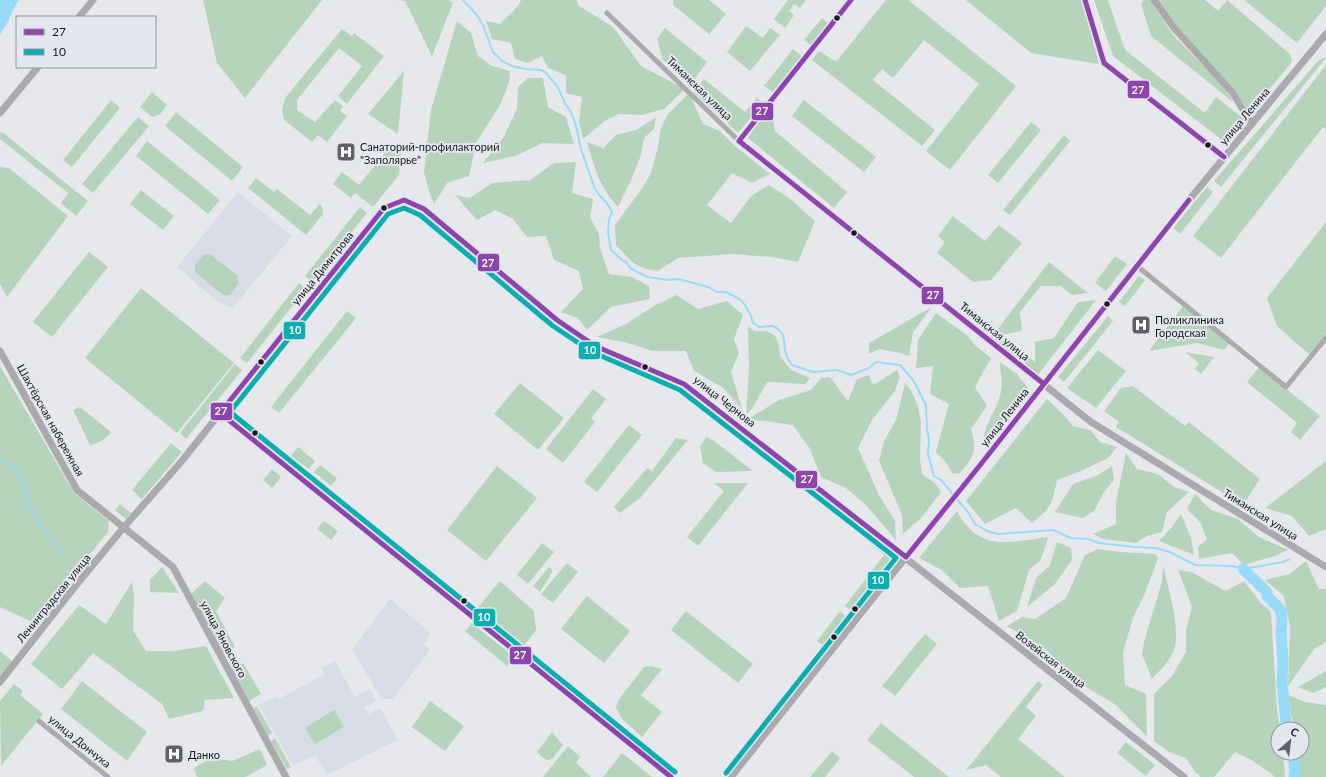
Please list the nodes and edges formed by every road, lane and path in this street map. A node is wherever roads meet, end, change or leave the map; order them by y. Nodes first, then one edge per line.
1 (93, 0) edge
2 (851, 0) edge
3 (1085, 0) edge
4 (1154, 0) edge
5 (607, 13) dead end
6 (80, 16) edge
7 (1326, 34) edge
8 (37, 68) edge
9 (0, 113) edge
10 (1252, 124) junction
11 (738, 140) junction
12 (1224, 157) junction
13 (384, 208) joint
14 (1137, 266) junction
15 (1326, 338) edge
16 (0, 351) edge
17 (1044, 384) junction
18 (220, 413) junction
19 (124, 527) junction
20 (906, 557) junction
21 (1326, 566) edge
22 (0, 682) edge
23 (39, 721) dead end
24 (108, 777) edge
25 (286, 777) edge
26 (672, 777) edge
27 (731, 777) edge
28 (1184, 777) edge

1 - 6 main road
2 - 11 main road
3 - 12 main road
4 - 10 main road
5 - 11 street, Тиманская улица
7 - 10 main road, улица Ленина
8 - 9 main road
10 - 12 main road, улица Ленина
11 - 17 main road, Тиманская улица
12 - 14 main road, улица Ленина
13 - 18 main road, улица Димитрова
13 - 20 main road, улица Чернова
14 - 15 street
14 - 17 main road, улица Ленина
16 - 19 main road, Шахтёрская набережная
17 - 20 main road, улица Ленина
17 - 21 main road, Тиманская улица
18 - 19 main road, улица Димитрова
18 - 26 main road
19 - 22 main road, Ленинградская улица
19 - 25 main road, улица Яновского
20 - 27 main road, улица Ленина
20 - 28 main road, Возейская улица
23 - 24 street, улица Дончука

